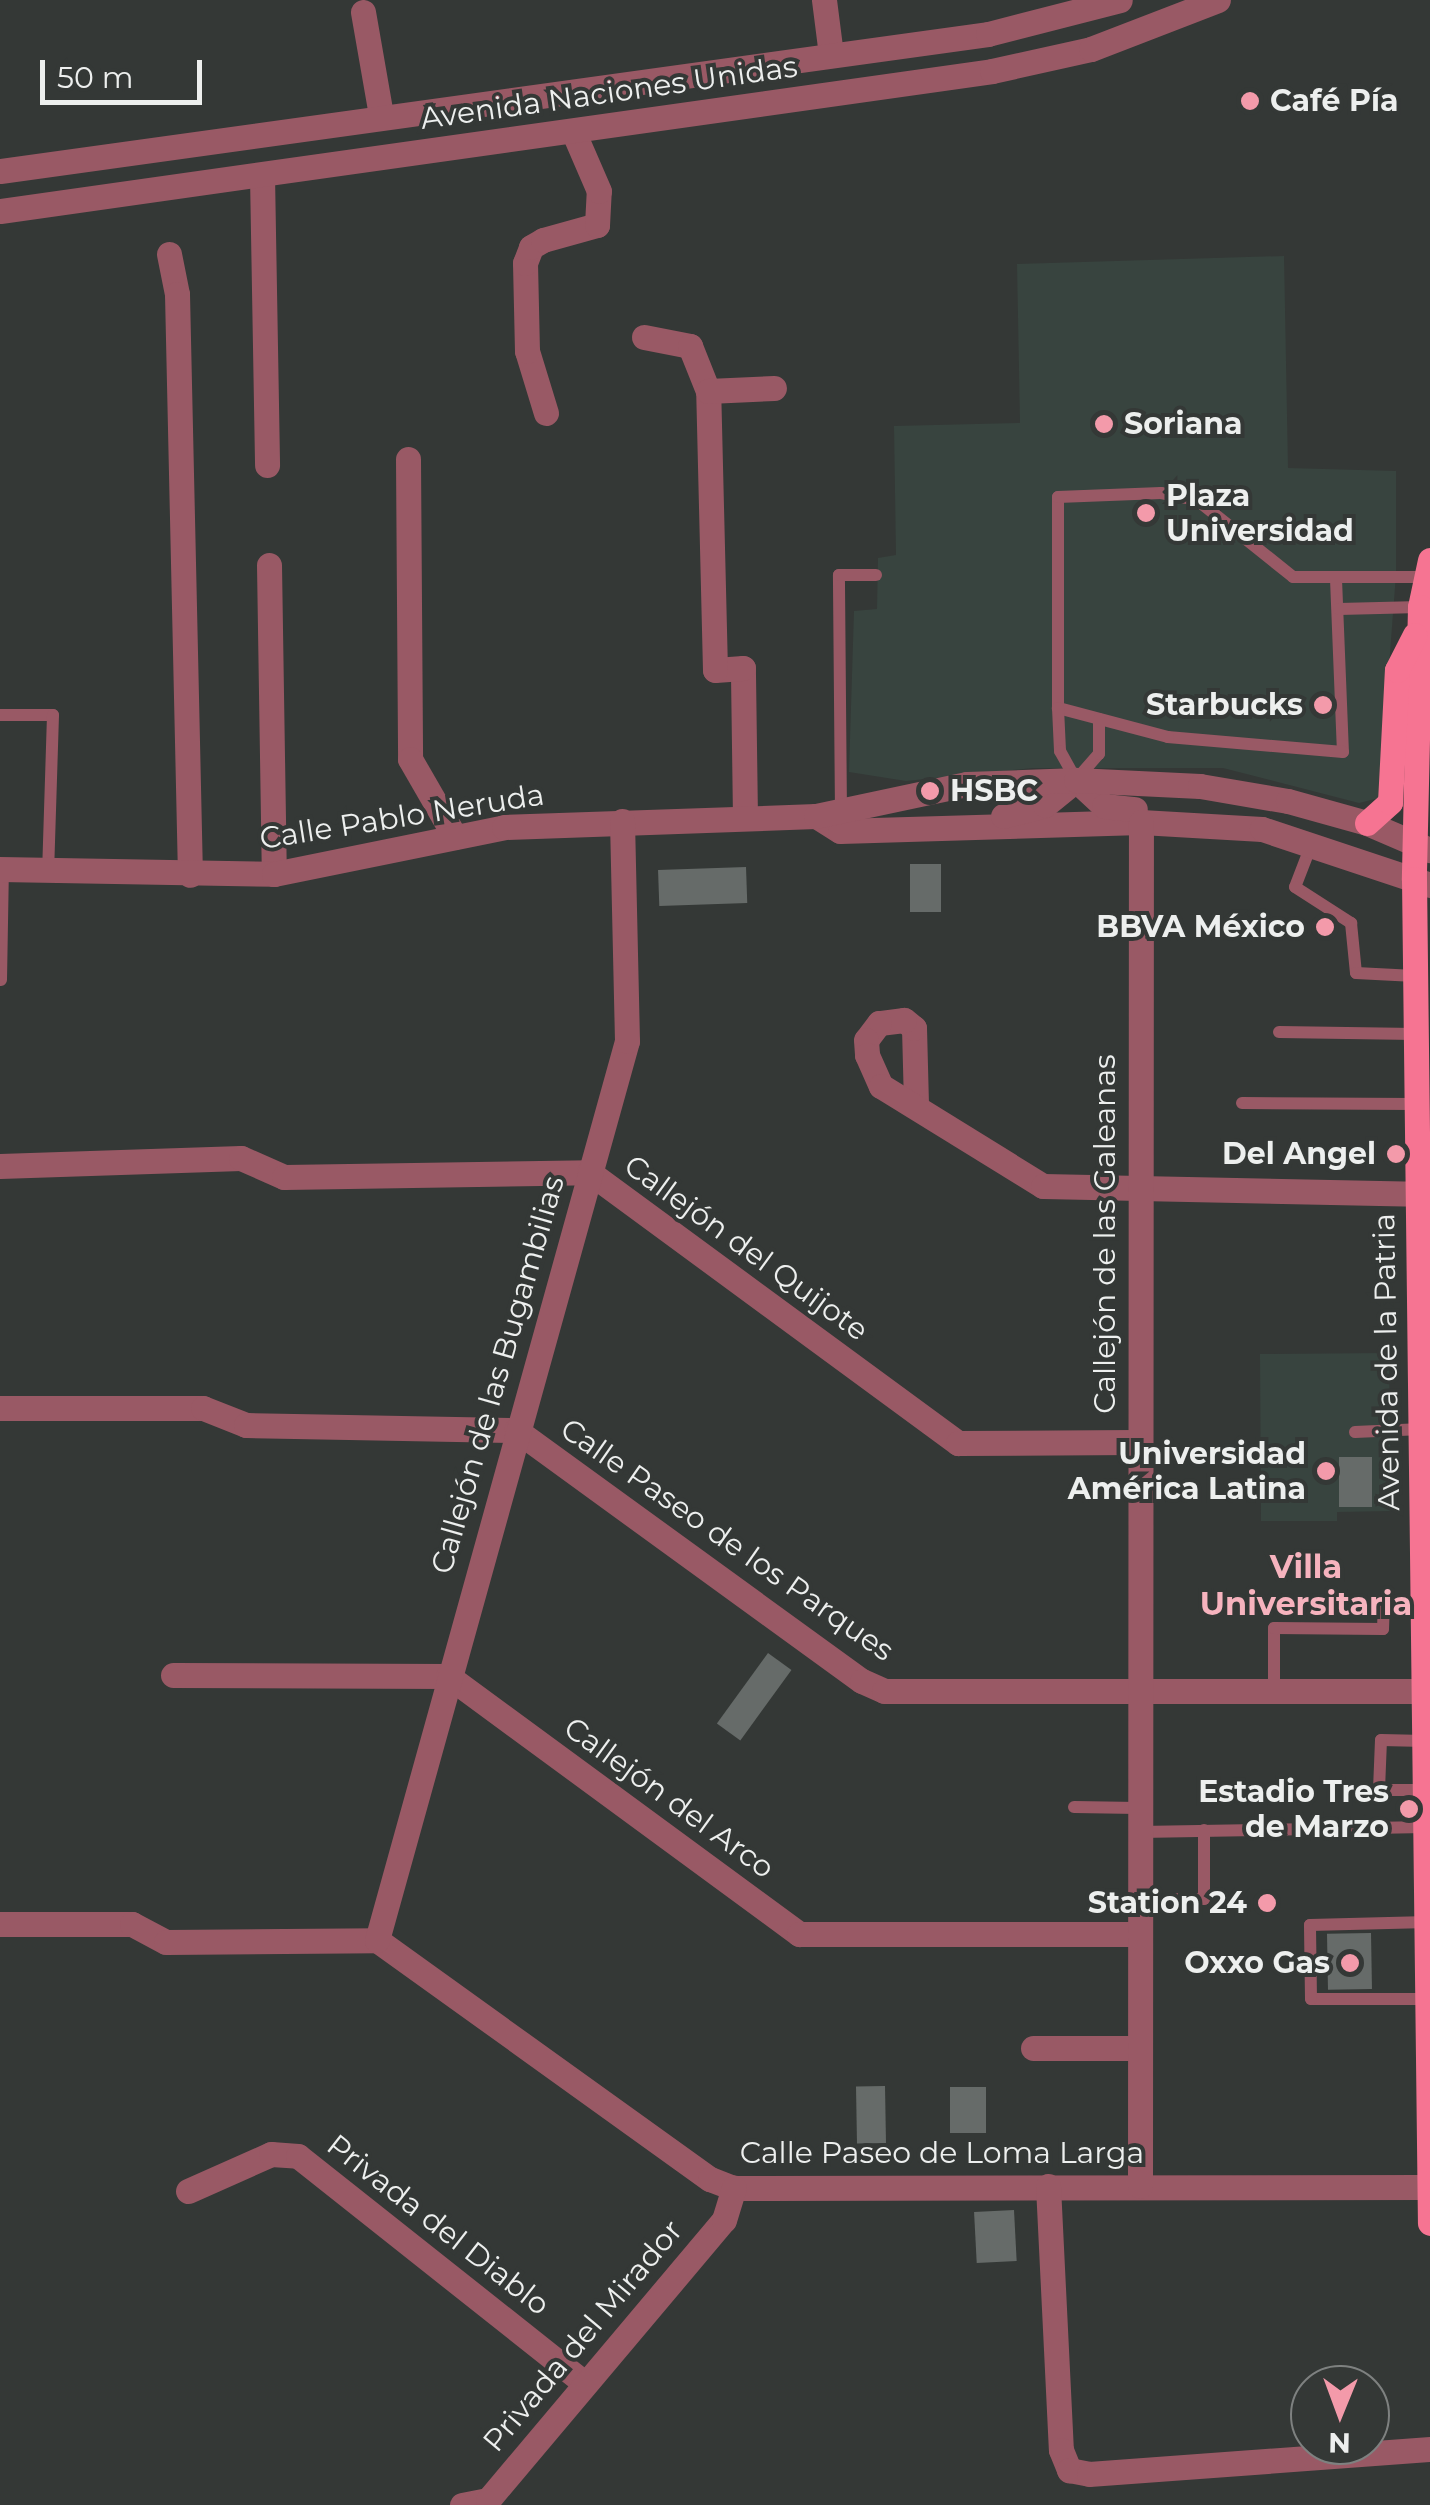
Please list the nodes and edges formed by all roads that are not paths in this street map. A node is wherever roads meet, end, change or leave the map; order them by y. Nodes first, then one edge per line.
1 (824, 0) edge
2 (1117, 0) edge
3 (1218, 0) edge
4 (363, 12) dead end
5 (988, 34) junction
6 (831, 55) junction
7 (992, 71) junction
8 (381, 116) junction
9 (573, 132) junction
10 (0, 171) edge
11 (262, 174) junction
12 (0, 211) edge
13 (170, 254) dead end
14 (644, 337) dead end
15 (774, 388) dead end
16 (708, 391) junction
17 (546, 413) dead end
18 (408, 459) dead end
19 (267, 464) dead end
20 (269, 566) dead end
21 (1428, 568) edge
22 (876, 575) dead end
23 (1336, 578) junction
24 (1339, 609) junction
25 (1420, 617) junction
26 (1058, 708) junction
27 (0, 715) edge
28 (1099, 719) junction
29 (1076, 780) junction
30 (745, 818) junction
31 (841, 819) junction
32 (622, 821) junction
33 (1141, 822) junction
34 (1367, 823) junction
35 (1228, 826) junction
36 (971, 829) junction
37 (455, 837) junction
38 (1313, 841) junction
39 (1422, 846) edge
40 (2, 870) edge
41 (48, 871) junction
42 (274, 874) junction
43 (190, 875) junction
44 (1422, 882) edge
45 (1415, 976) junction
46 (1, 980) edge
47 (1280, 1032) dead end
48 (1415, 1034) junction
49 (1242, 1103) dead end
50 (916, 1104) dead end
51 (1415, 1104) junction
52 (0, 1166) edge
53 (589, 1172) junction
54 (1137, 1190) junction
55 (1416, 1194) junction
56 (0, 1408) edge
57 (1422, 1429) junction
58 (516, 1430) junction
59 (1355, 1432) dead end
60 (1136, 1442) junction
61 (1424, 1606) junction
62 (173, 1675) dead end
63 (448, 1676) junction
64 (1274, 1690) junction
65 (1138, 1691) junction
66 (1427, 1692) edge
67 (1425, 1741) junction
68 (1426, 1790) junction
69 (1074, 1807) dead end
70 (1138, 1820) junction
71 (1427, 1827) junction
72 (1204, 1830) junction
73 (1178, 1899) dead end
74 (1428, 1922) edge
75 (0, 1924) edge
76 (1139, 1934) junction
77 (378, 1940) junction
78 (1427, 1999) junction
79 (1034, 2048) dead end
80 (1139, 2048) junction
81 (1048, 2186) junction
82 (1140, 2186) junction
83 (1426, 2187) junction
84 (734, 2188) junction
85 (188, 2192) dead end
86 (1430, 2223) edge
87 (584, 2383) junction
88 (1430, 2449) edge
89 (462, 2505) edge

1 - 6 street
2 - 5 street, Avenida Naciones Unidas
3 - 7 street, Avenida Naciones Unidas
4 - 8 street
5 - 6 street, Avenida Naciones Unidas
5 - 7 street
6 - 8 street, Avenida Naciones Unidas
7 - 9 street, Avenida Naciones Unidas
8 - 10 street, Avenida Naciones Unidas
9 - 11 street, Avenida Naciones Unidas
9 - 17 street
11 - 12 street, Avenida Naciones Unidas
11 - 19 street
13 - 43 street
14 - 16 street
15 - 16 street
16 - 30 street
18 - 37 street
20 - 42 street
21 - 23 lane
21 - 25 main road, Avenida de la Patria
22 - 31 lane
23 - 24 lane
23 - 26 lane
24 - 25 lane
24 - 28 lane
25 - 34 main road
25 - 39 main road, Avenida de la Patria
26 - 28 lane
26 - 29 lane
27 - 41 lane
28 - 29 lane
29 - 31 street, Calle Pablo Neruda
29 - 34 street, Calle Pablo Neruda
29 - 35 street
29 - 36 street
30 - 31 street, Calle Pablo Neruda
30 - 32 street, Calle Pablo Neruda
31 - 36 street, Calle Pablo Neruda
32 - 37 street, Calle Pablo Neruda
32 - 53 street, Callejón de las Bugambilias
33 - 35 street, Calle Pablo Neruda
33 - 36 street, Calle Pablo Neruda
33 - 54 street, Callejón de las Galeanas
34 - 39 street, Calle Pablo Neruda
35 - 38 street, Calle Pablo Neruda
37 - 42 street, Calle Pablo Neruda
38 - 44 street, Calle Pablo Neruda
38 - 45 lane
39 - 44 main road, Avenida de la Patria
40 - 41 street, Calle Pablo Neruda
40 - 46 lane
41 - 43 street, Calle Pablo Neruda
42 - 43 street, Calle Pablo Neruda
44 - 45 main road, Avenida de la Patria
45 - 48 main road, Avenida de la Patria
47 - 48 lane
48 - 51 main road, Avenida de la Patria
49 - 51 lane
50 - 54 street
51 - 55 main road, Avenida de la Patria
52 - 53 street, Callejón del Quijote
53 - 58 street, Callejón de las Bugambilias
53 - 60 street, Callejón del Quijote
54 - 55 street
54 - 60 street, Callejón de las Galeanas
55 - 57 main road, Avenida de la Patria
56 - 58 street, Calle Paseo de los Parques
57 - 59 lane
57 - 61 main road, Avenida de la Patria
58 - 63 street, Callejón de las Bugambilias
58 - 65 street, Calle Paseo de los Parques
60 - 65 street, Callejón de las Galeanas
61 - 64 lane
61 - 66 main road, Avenida de la Patria
62 - 63 street
63 - 76 street, Callejón del Arco
63 - 77 street, Callejón de las Bugambilias
64 - 65 street, Calle Paseo de los Parques
64 - 66 street, Calle Paseo de los Parques
65 - 70 street, Callejón de las Galeanas
66 - 67 main road, Avenida de la Patria
67 - 68 main road, Avenida de la Patria
67 - 68 lane
68 - 71 main road, Avenida de la Patria
69 - 70 lane
70 - 72 lane
70 - 76 street, Callejón de las Galeanas
71 - 72 lane
71 - 74 main road, Avenida de la Patria
72 - 73 lane
74 - 78 main road, Avenida de la Patria
74 - 78 lane
75 - 77 street
76 - 80 street, Callejón de las Galeanas
77 - 84 street, Calle Paseo de Loma Larga
78 - 83 main road, Avenida de la Patria
79 - 80 street
80 - 82 street, Callejón de las Galeanas
81 - 82 street, Calle Paseo de Loma Larga
81 - 84 street, Calle Paseo de Loma Larga
81 - 88 street
82 - 83 street, Calle Paseo de Loma Larga
83 - 86 main road, Avenida de la Patria
84 - 87 street, Privada del Mirador
85 - 87 street, Privada del Diablo
87 - 89 street, Privada del Mirador

